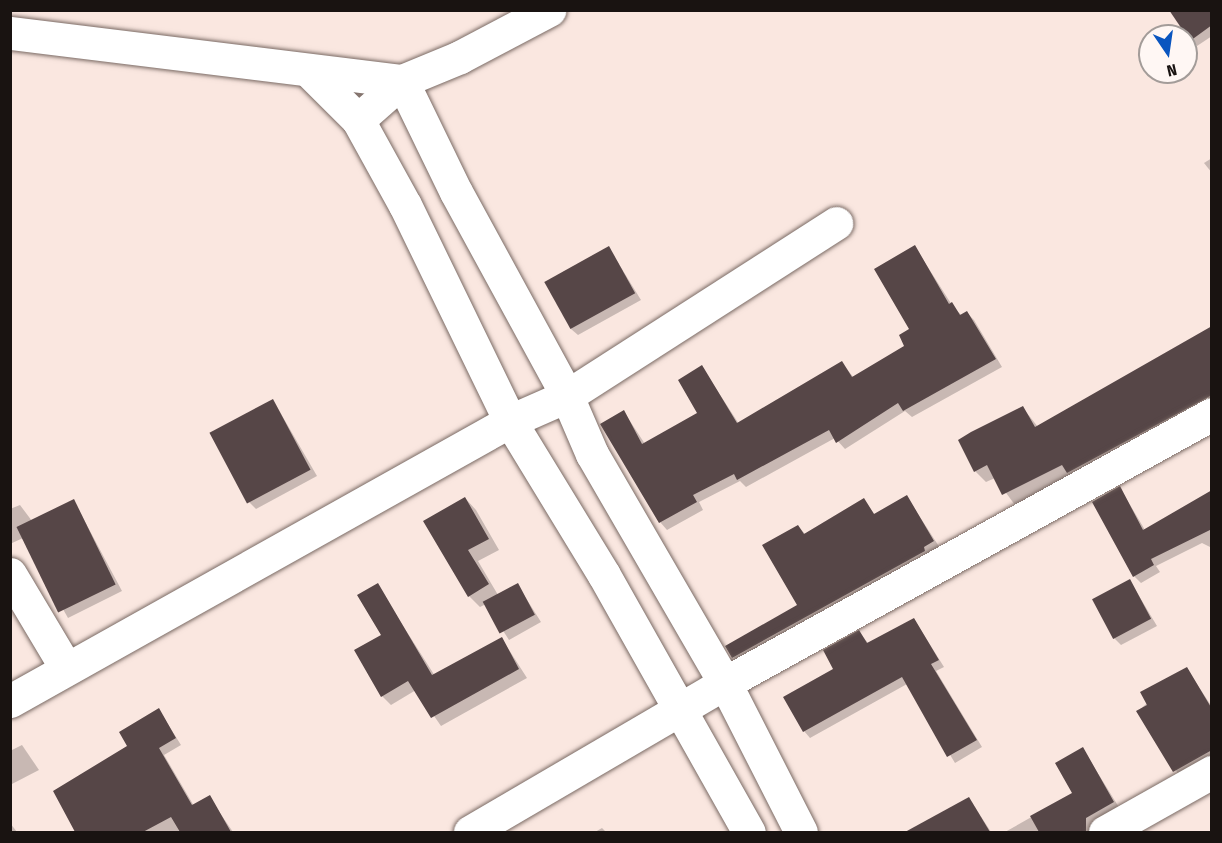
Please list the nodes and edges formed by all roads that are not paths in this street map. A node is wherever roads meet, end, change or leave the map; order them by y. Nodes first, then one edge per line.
1 (549, 10) edge
2 (10, 33) edge
3 (308, 70) junction
4 (402, 81) junction
5 (358, 120) junction
6 (836, 223) dead end
7 (567, 396) junction
8 (1212, 414) edge
9 (510, 421) junction
10 (10, 574) edge
11 (66, 668) junction
12 (725, 683) junction
13 (10, 701) edge
14 (680, 712) junction
15 (1212, 772) edge
16 (470, 832) edge
17 (749, 832) edge
18 (801, 832) edge
19 (1105, 832) edge

1 - 4 street
2 - 3 street
3 - 4 street
3 - 5 street
4 - 5 street
4 - 7 street
5 - 9 street
6 - 7 street
7 - 9 street
7 - 12 street
8 - 12 street
9 - 11 street
9 - 14 street
10 - 11 street
11 - 13 street
12 - 14 street
12 - 18 street
14 - 16 street
14 - 17 street
15 - 19 street

